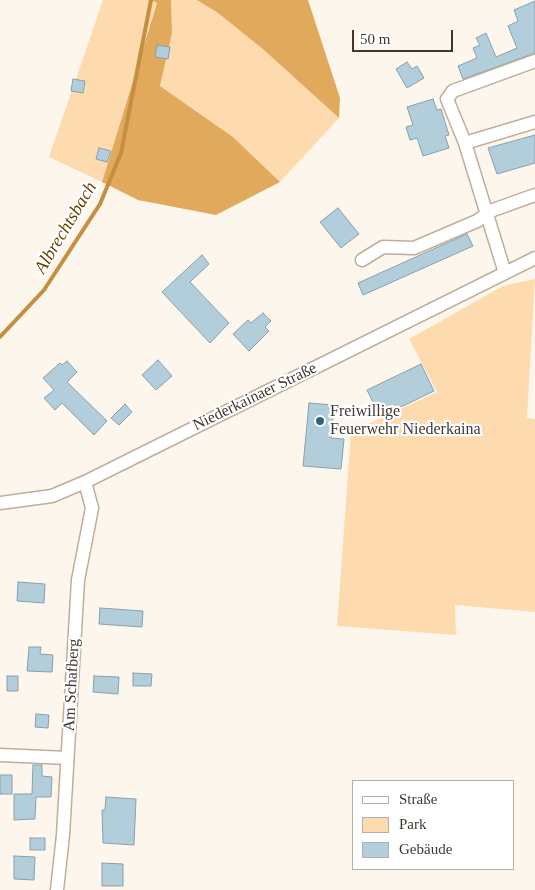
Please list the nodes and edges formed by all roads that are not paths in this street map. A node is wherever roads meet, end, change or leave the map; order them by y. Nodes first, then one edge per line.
1 (535, 61) edge
2 (535, 122) edge
3 (465, 142) junction
4 (535, 195) edge
5 (486, 214) junction
6 (535, 258) edge
7 (362, 260) dead end
8 (505, 273) junction
9 (85, 482) junction
10 (0, 503) edge
11 (0, 755) edge
12 (68, 758) junction
13 (57, 890) edge

1 - 3 street
2 - 3 street
3 - 5 street
4 - 5 street
5 - 7 street
5 - 8 street
6 - 8 street, Niederkainaer Straße
8 - 9 street, Niederkainaer Straße
9 - 10 street, Niederkainaer Straße
9 - 12 street, Am Schafberg
11 - 12 street
12 - 13 street, Am Schafberg

